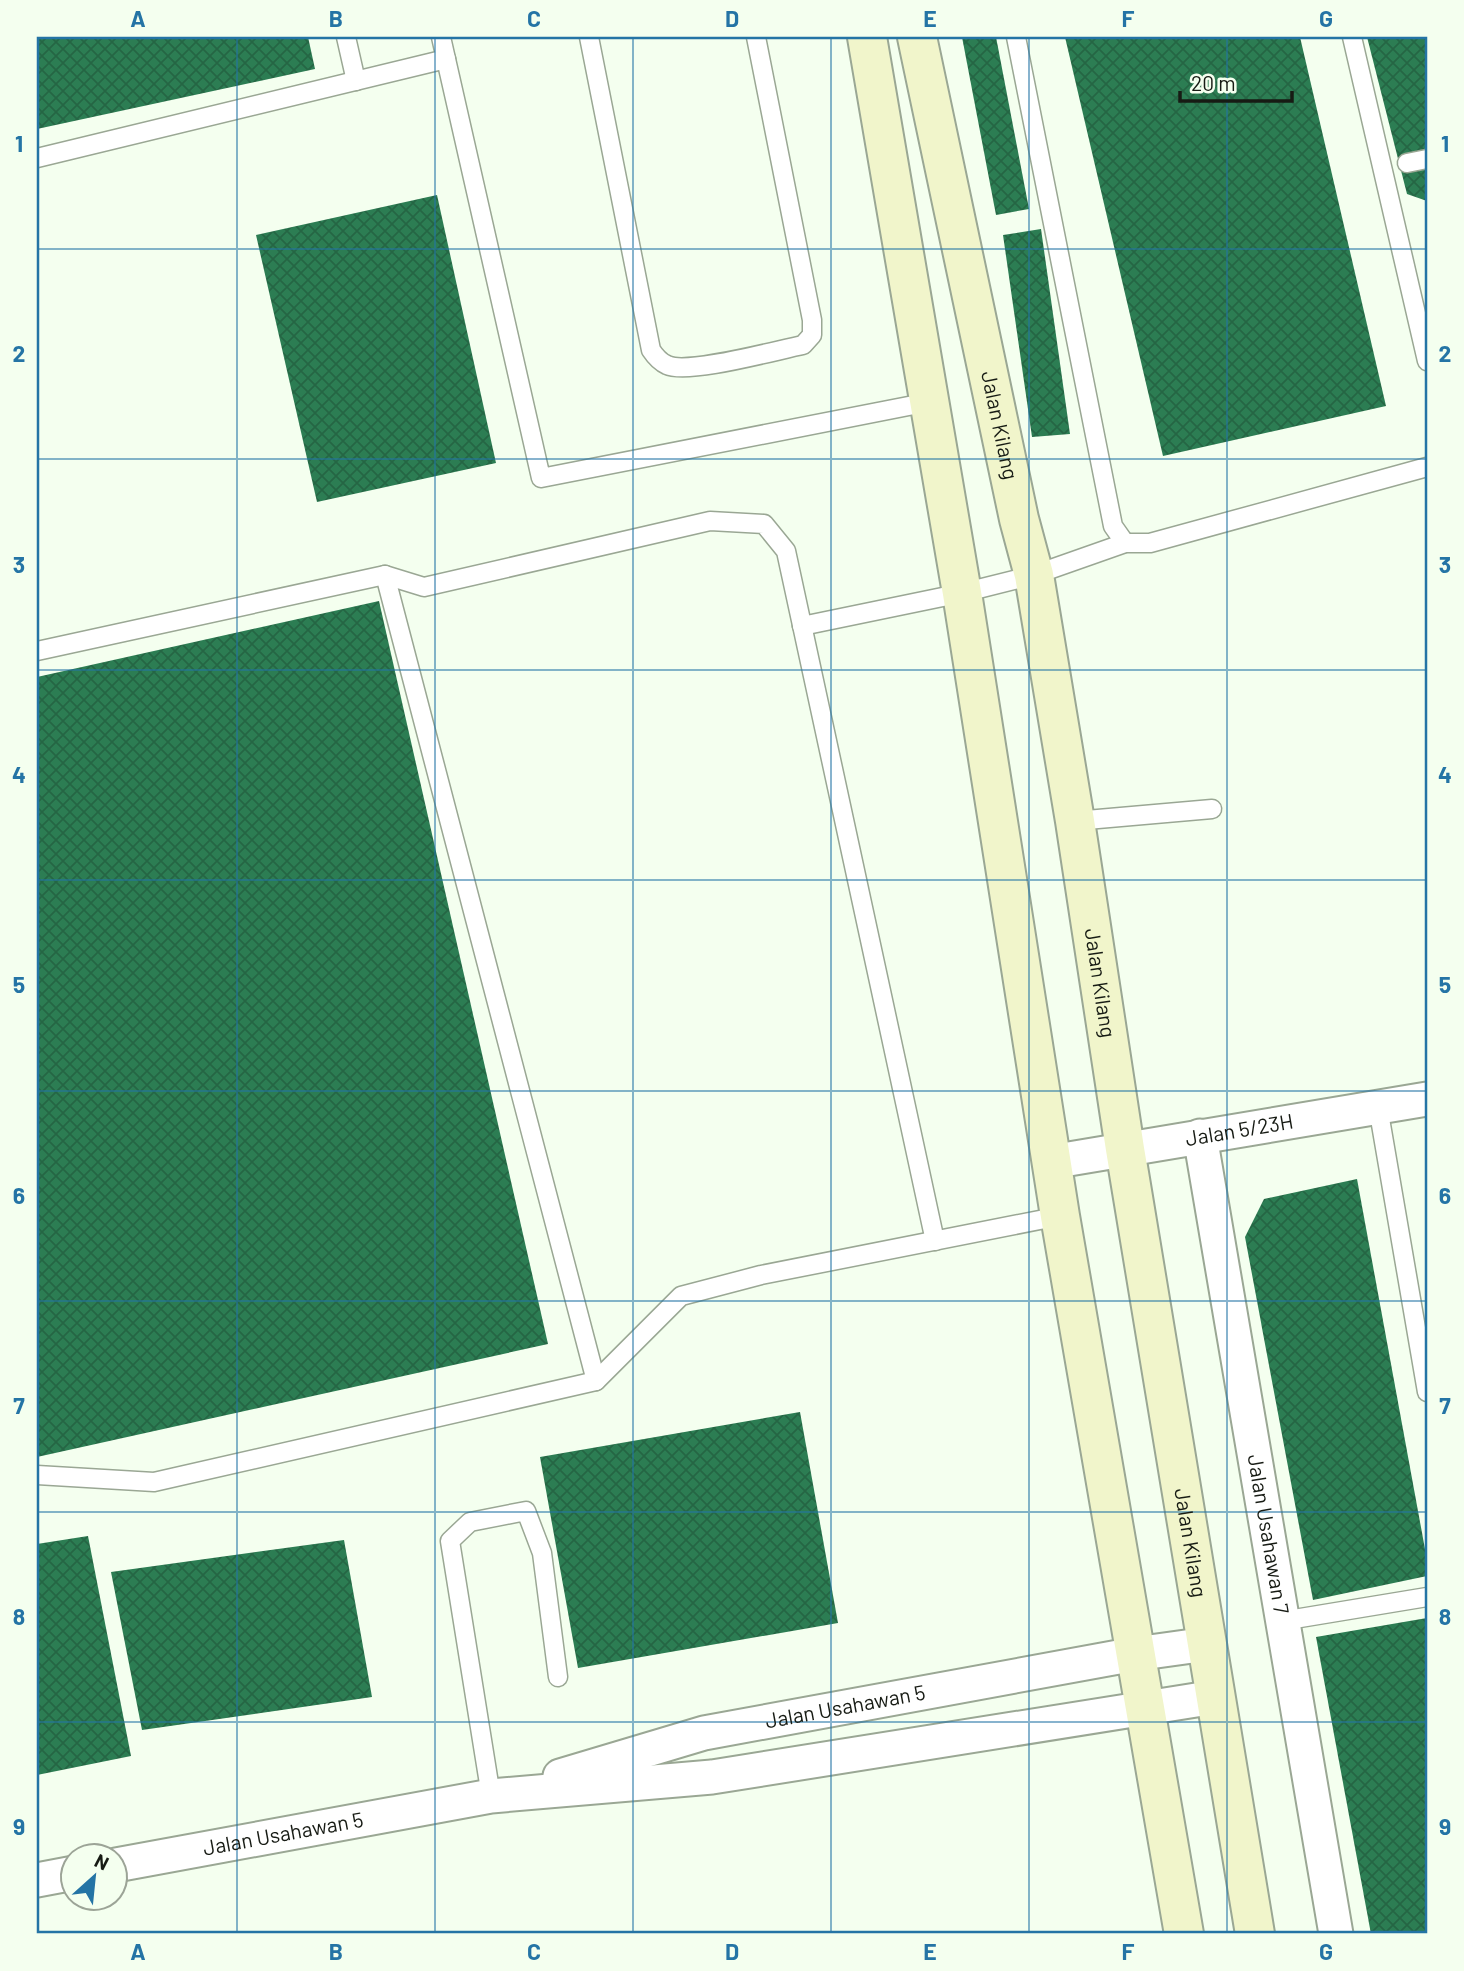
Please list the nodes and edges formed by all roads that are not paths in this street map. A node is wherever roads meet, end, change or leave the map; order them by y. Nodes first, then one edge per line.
1 (346, 37) edge
2 (440, 37) edge
3 (589, 37) edge
4 (756, 37) edge
5 (867, 37) edge
6 (917, 37) edge
7 (1016, 37) edge
8 (1352, 37) edge
9 (446, 59) junction
10 (356, 81) junction
11 (37, 158) edge
12 (1427, 159) edge
13 (1407, 163) dead end
14 (1427, 361) edge
15 (929, 402) junction
16 (1427, 467) edge
17 (1125, 543) junction
18 (386, 575) junction
19 (1034, 575) junction
20 (962, 593) junction
21 (802, 626) junction
22 (37, 651) edge
23 (1212, 809) dead end
24 (1074, 821) junction
25 (1427, 1099) edge
26 (1378, 1107) junction
27 (1200, 1136) junction
28 (1125, 1149) junction
29 (1051, 1162) junction
30 (1060, 1216) junction
31 (935, 1241) junction
32 (596, 1381) junction
33 (1427, 1392) edge
34 (37, 1475) edge
35 (1427, 1597) edge
36 (1282, 1621) junction
37 (1207, 1644) junction
38 (1135, 1654) junction
39 (558, 1677) dead end
40 (1215, 1697) junction
41 (1144, 1707) junction
42 (491, 1796) junction
43 (130, 1862) edge
44 (60, 1876) edge
45 (37, 1880) edge
46 (1184, 1934) edge
47 (1255, 1934) edge
48 (1336, 1934) edge

1 - 10 lane
2 - 9 lane
3 - 4 lane
5 - 15 main road
6 - 19 main road, Jalan Kilang
7 - 17 lane
8 - 14 lane
9 - 10 lane
9 - 15 lane
10 - 11 lane
12 - 13 lane
15 - 20 main road
16 - 17 lane
17 - 19 lane
18 - 21 lane
18 - 22 lane
18 - 32 lane
19 - 20 lane
19 - 24 main road, Jalan Kilang
20 - 21 lane
20 - 29 main road
21 - 31 lane
23 - 24 lane
24 - 28 main road, Jalan Kilang
25 - 26 street, Jalan 5/23H
26 - 27 street, Jalan 5/23H
26 - 33 lane
27 - 28 street, Jalan 5/23H
27 - 36 street, Jalan Usahawan 7
28 - 29 street, Jalan 5/23H
28 - 37 main road, Jalan Kilang
29 - 30 main road
30 - 31 lane
30 - 38 main road
31 - 32 lane
32 - 34 lane
35 - 36 lane
36 - 48 street, Jalan Usahawan 7
37 - 38 street, Jalan Usahawan 5
37 - 40 main road, Jalan Kilang
38 - 41 main road
38 - 42 street, Jalan Usahawan 5
39 - 42 lane
40 - 41 street, Jalan Usahawan 5
40 - 47 main road, Jalan Kilang
41 - 42 street, Jalan Usahawan 5
41 - 46 main road
42 - 43 street, Jalan Usahawan 5
44 - 45 street

